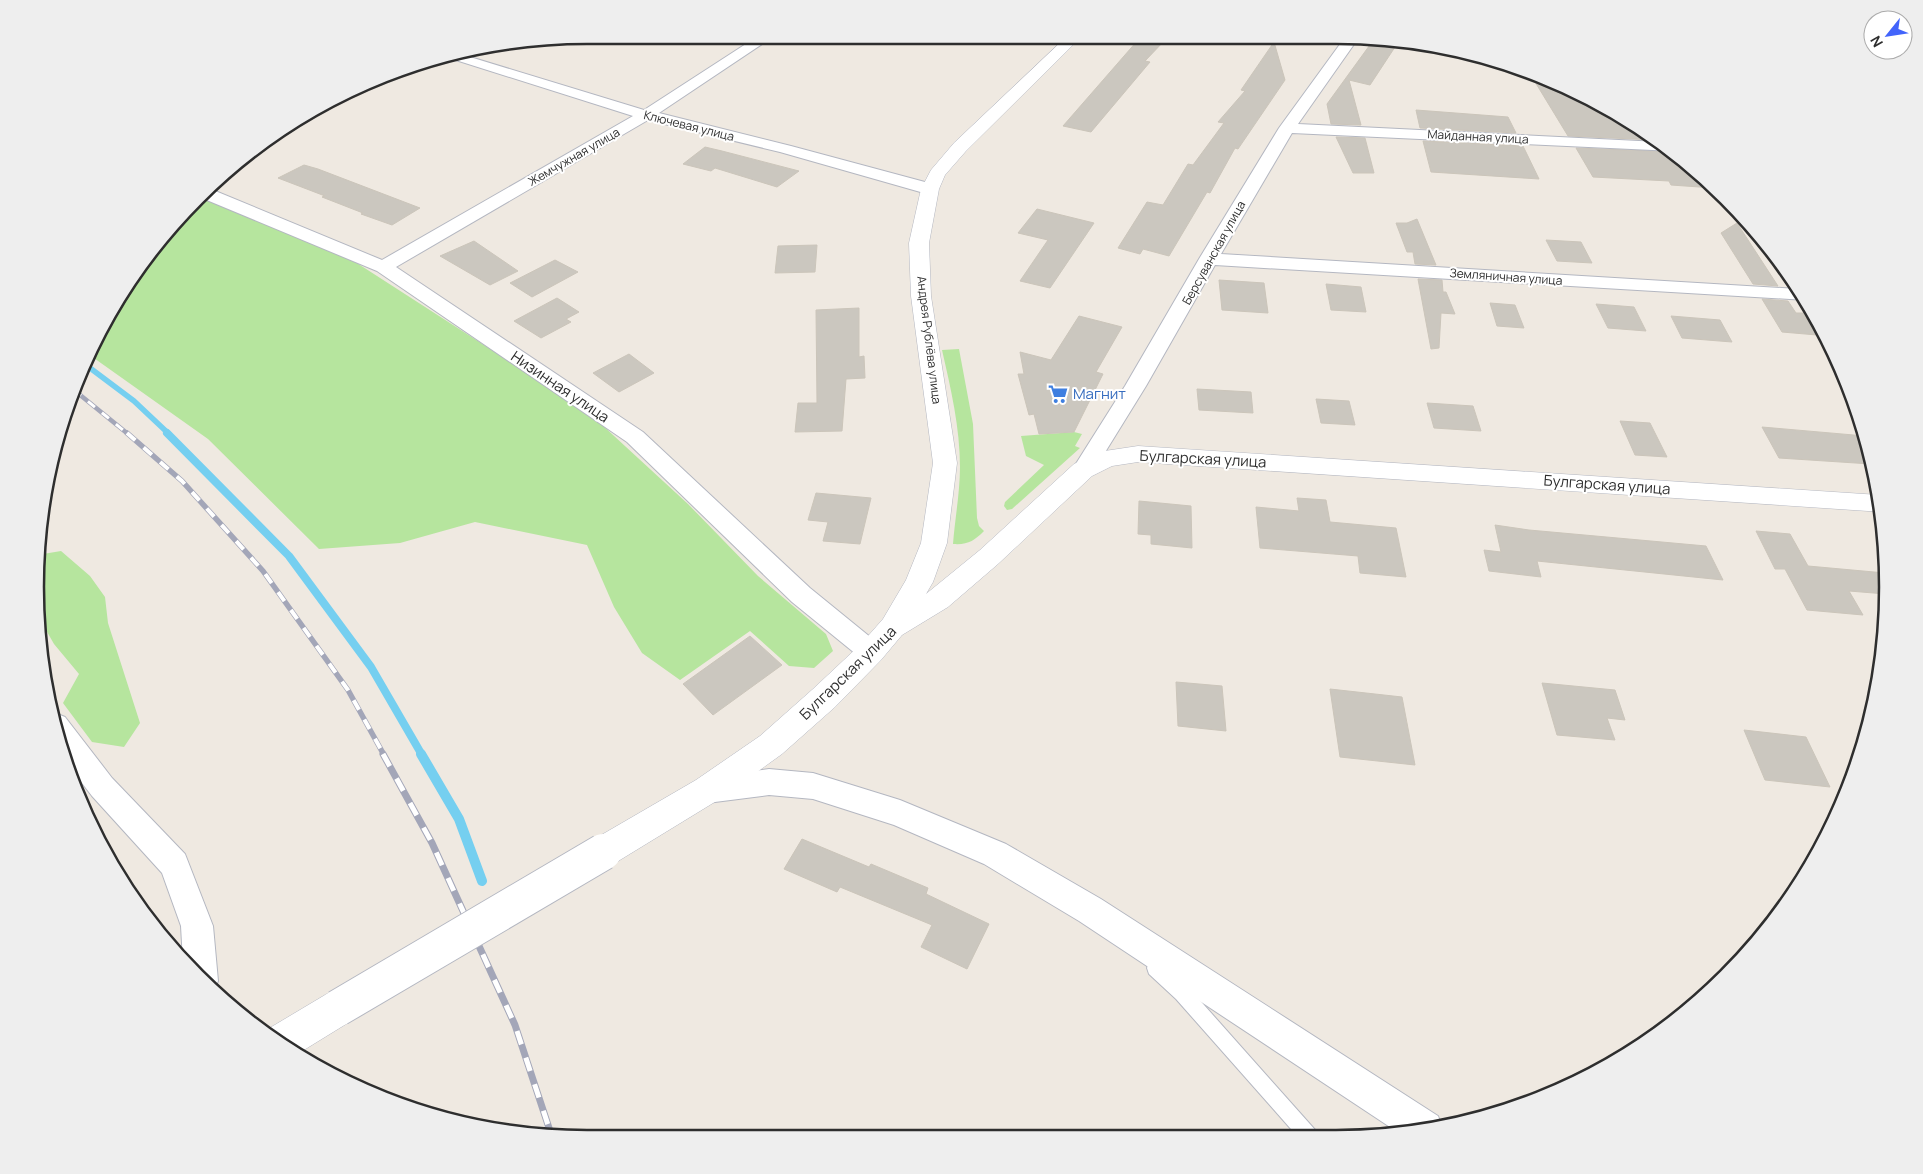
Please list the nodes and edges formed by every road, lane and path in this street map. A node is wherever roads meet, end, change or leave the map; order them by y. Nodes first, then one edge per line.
1 (755, 44) edge
2 (1067, 44) edge
3 (1347, 44) edge
4 (461, 59) edge
5 (646, 115) junction
6 (1287, 128) junction
7 (1654, 146) edge
8 (930, 190) junction
9 (211, 196) edge
10 (1208, 259) junction
11 (383, 267) junction
12 (1794, 295) edge
13 (1083, 470) junction
14 (1873, 503) edge
15 (892, 627) junction
16 (871, 652) junction
17 (66, 739) edge
18 (707, 790) junction
19 (1090, 910) junction
20 (201, 969) edge
21 (286, 1039) edge
22 (1418, 1124) edge
23 (1304, 1130) edge

1 - 5 street, Жемчужная улица
2 - 8 street, Андрея Рублёва улица
3 - 6 street, Берсуванская улица
4 - 5 street, Ключевая улица
5 - 8 street, Ключевая улица
5 - 11 street, Жемчужная улица
6 - 7 street, Майданная улица
6 - 10 street, Берсуванская улица
8 - 15 street, Андрея Рублёва улица
9 - 11 street, Низинная улица
10 - 12 street, Земляничная улица
10 - 13 street, Берсуванская улица
11 - 16 street, Низинная улица
13 - 14 street, Булгарская улица
13 - 15 street, Булгарская улица
15 - 16 street, Булгарская улица
16 - 18 street, Булгарская улица
17 - 20 street
18 - 19 street
18 - 21 street, Булгарская улица, bridge
19 - 22 street
19 - 23 lane

